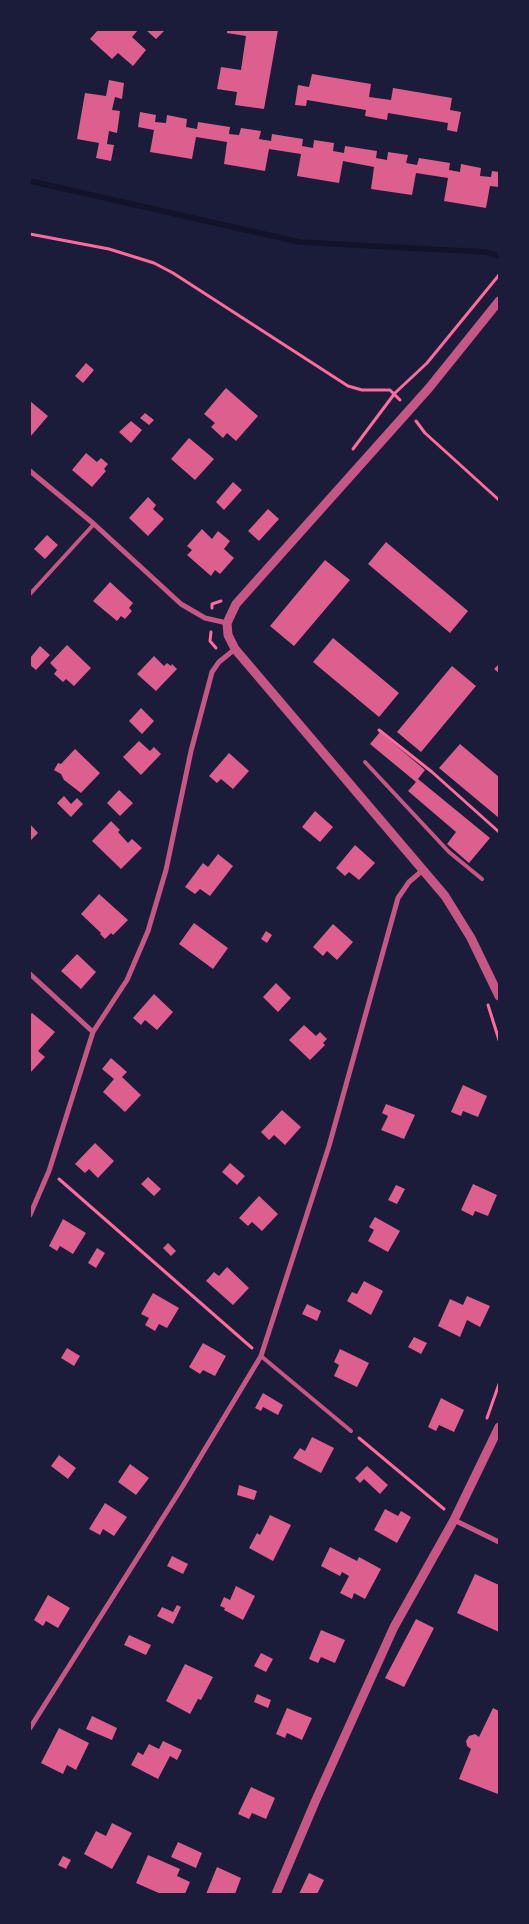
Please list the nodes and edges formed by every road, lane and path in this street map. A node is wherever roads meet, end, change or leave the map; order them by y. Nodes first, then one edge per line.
1 (30, 234) edge
2 (499, 302) edge
3 (408, 411) junction
4 (30, 471) edge
5 (499, 500) edge
6 (94, 524) junction
7 (30, 594) edge
8 (227, 623) junction
9 (234, 649) junction
10 (379, 730) dead end
11 (364, 762) dead end
12 (499, 832) edge
13 (423, 870) junction
14 (482, 880) dead end
15 (30, 974) edge
16 (499, 996) edge
17 (485, 999) dead end
18 (93, 1032) junction
19 (499, 1040) edge
20 (49, 1171) junction
21 (30, 1215) edge
22 (261, 1356) junction
23 (499, 1427) edge
24 (351, 1431) joint
25 (454, 1519) junction
26 (499, 1542) edge
27 (30, 1728) edge
28 (276, 1894) edge

1 - 3 path
2 - 3 street
3 - 5 path
3 - 8 street
4 - 6 street
6 - 7 lane
6 - 8 street
8 - 9 street
9 - 13 street
9 - 18 street
10 - 12 path
11 - 14 lane
13 - 16 street
13 - 22 street
15 - 18 street
17 - 19 path
18 - 20 street
20 - 21 street
20 - 22 path
22 - 24 lane
22 - 27 street
23 - 25 street
24 - 25 path
25 - 26 street
25 - 28 street

